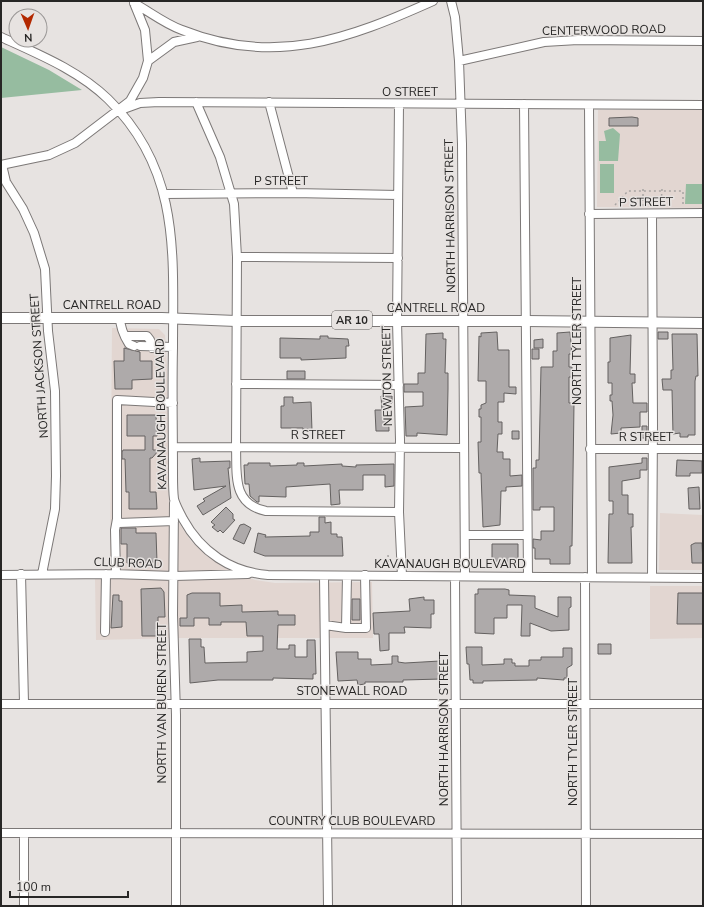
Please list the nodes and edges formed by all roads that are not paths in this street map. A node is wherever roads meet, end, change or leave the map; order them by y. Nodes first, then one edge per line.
1 (433, 1) edge
2 (451, 1) edge
3 (134, 2) edge
4 (1, 37) edge
5 (202, 37) junction
6 (703, 41) edge
7 (148, 61) junction
8 (459, 61) junction
9 (196, 102) junction
10 (270, 102) junction
11 (460, 103) junction
12 (399, 104) junction
13 (524, 104) junction
14 (589, 105) junction
15 (703, 105) edge
16 (118, 110) junction
17 (2, 165) edge
18 (231, 193) junction
19 (293, 193) junction
20 (164, 194) junction
21 (398, 195) junction
22 (703, 213) edge
23 (589, 214) junction
24 (652, 214) junction
25 (237, 257) junction
26 (398, 258) junction
27 (120, 317) junction
28 (1, 318) edge
29 (47, 318) junction
30 (173, 318) junction
31 (397, 320) junction
32 (236, 321) junction
33 (463, 321) junction
34 (527, 321) junction
35 (589, 322) junction
36 (652, 322) junction
37 (703, 323) edge
38 (133, 342) junction
39 (151, 346) junction
40 (173, 347) junction
41 (236, 384) junction
42 (399, 385) junction
43 (173, 403) junction
44 (173, 447) junction
45 (236, 447) junction
46 (400, 448) junction
47 (463, 448) junction
48 (590, 449) junction
49 (653, 450) junction
50 (703, 450) edge
51 (174, 500) junction
52 (399, 512) junction
53 (117, 519) junction
54 (174, 521) junction
55 (465, 535) junction
56 (527, 536) junction
57 (1, 574) edge
58 (21, 574) junction
59 (42, 574) junction
60 (106, 574) junction
61 (116, 574) junction
62 (255, 574) junction
63 (365, 575) junction
64 (174, 576) junction
65 (324, 576) junction
66 (347, 576) junction
67 (402, 576) junction
68 (465, 576) junction
69 (528, 576) junction
70 (455, 577) junction
71 (589, 577) junction
72 (652, 577) junction
73 (703, 578) edge
74 (325, 625) junction
75 (346, 628) junction
76 (106, 632) dead end
77 (175, 703) junction
78 (326, 703) junction
79 (455, 703) junction
80 (1, 704) edge
81 (24, 704) junction
82 (586, 704) junction
83 (703, 704) edge
84 (1, 833) edge
85 (24, 833) junction
86 (327, 833) junction
87 (456, 833) junction
88 (175, 834) junction
89 (585, 834) junction
90 (703, 834) edge
91 (24, 906) edge
92 (176, 906) edge
93 (328, 906) edge
94 (458, 906) edge
95 (586, 906) edge

1 - 5 street
2 - 8 street, NORTH HARRISON STREET
3 - 5 street
3 - 7 street
4 - 16 street, KAVANAUGH BOULEVARD
5 - 7 street
6 - 8 street, CENTERWOOD ROAD
7 - 16 street
8 - 11 street, NORTH HARRISON STREET
9 - 10 street, O STREET
9 - 16 street, O STREET
9 - 18 street
10 - 12 street, O STREET
10 - 19 street
11 - 12 street, O STREET
11 - 13 street, O STREET
11 - 33 street, NORTH HARRISON STREET
12 - 21 street, NEWTON STREET
13 - 14 street, O STREET
13 - 34 street
14 - 15 street, O STREET
14 - 23 street, NORTH TYLER STREET
16 - 17 street
16 - 20 street, KAVANAUGH BOULEVARD
17 - 29 street, NORTH JACKSON STREET
18 - 19 street, P STREET
18 - 20 street, P STREET
18 - 25 street
19 - 21 street, P STREET
20 - 30 street, KAVANAUGH BOULEVARD
21 - 26 street, NEWTON STREET
22 - 24 street, P STREET
23 - 24 street, P STREET
23 - 35 street, NORTH TYLER STREET
24 - 36 street
25 - 26 street
25 - 32 street
26 - 31 street, NEWTON STREET
27 - 29 main road, CANTRELL ROAD / AR 10
27 - 30 main road, CANTRELL ROAD / AR 10
27 - 38 street
28 - 29 main road, CANTRELL ROAD / AR 10
29 - 59 street, NORTH JACKSON STREET
30 - 32 main road, CANTRELL ROAD / AR 10
30 - 40 street, KAVANAUGH BOULEVARD
31 - 32 main road, CANTRELL ROAD / AR 10
31 - 33 main road, CANTRELL ROAD / AR 10
31 - 42 street, NEWTON STREET
32 - 41 street
33 - 34 main road, CANTRELL ROAD / AR 10
33 - 47 street, NORTH HARRISON STREET
34 - 35 main road, CANTRELL ROAD / AR 10
34 - 56 street
35 - 36 main road, CANTRELL ROAD / AR 10
35 - 48 street, NORTH TYLER STREET
36 - 37 main road, CANTRELL ROAD / AR 10
36 - 49 street
38 - 39 street
38 - 39 street
39 - 40 street
40 - 43 street, KAVANAUGH BOULEVARD
41 - 42 street
41 - 45 street
42 - 46 street, NEWTON STREET
43 - 44 street, KAVANAUGH BOULEVARD
43 - 53 street
44 - 45 street, R STREET
44 - 51 street, KAVANAUGH BOULEVARD
45 - 46 street, R STREET
45 - 52 street
46 - 47 street, R STREET
46 - 52 street, NEWTON STREET
47 - 55 street, NORTH HARRISON STREET
48 - 49 street, R STREET
48 - 71 street, NORTH TYLER STREET
49 - 50 street, R STREET
49 - 72 street
51 - 54 street, NORTH VAN BUREN STREET
51 - 62 street, KAVANAUGH BOULEVARD
52 - 67 street, NEWTON STREET
53 - 54 street
53 - 61 street
54 - 64 street, NORTH VAN BUREN STREET
55 - 56 street
55 - 68 street, NORTH HARRISON STREET
56 - 69 street
57 - 58 street, CLUB ROAD
58 - 59 street, CLUB ROAD
58 - 81 street
59 - 60 street, CLUB ROAD
60 - 61 street, CLUB ROAD
60 - 76 street
61 - 64 street, CLUB ROAD
62 - 64 street, CLUB ROAD
62 - 65 street, KAVANAUGH BOULEVARD
63 - 66 street, KAVANAUGH BOULEVARD
63 - 67 street, KAVANAUGH BOULEVARD
63 - 75 street
64 - 77 street, NORTH VAN BUREN STREET
65 - 66 street, KAVANAUGH BOULEVARD
65 - 74 street
66 - 75 street
67 - 70 street, KAVANAUGH BOULEVARD
68 - 69 street, KAVANAUGH BOULEVARD
68 - 70 street, KAVANAUGH BOULEVARD
69 - 71 street, KAVANAUGH BOULEVARD
70 - 79 street, NORTH HARRISON STREET
71 - 72 street, KAVANAUGH BOULEVARD
71 - 82 street, NORTH TYLER STREET
72 - 73 street, KAVANAUGH BOULEVARD
74 - 75 street
74 - 78 street
77 - 78 street, STONEWALL ROAD
77 - 81 street, STONEWALL ROAD
77 - 88 street, NORTH VAN BUREN STREET
78 - 79 street, STONEWALL ROAD
78 - 86 street
79 - 82 street, STONEWALL ROAD
79 - 87 street, NORTH HARRISON STREET
80 - 81 street, STONEWALL ROAD
82 - 83 street, STONEWALL ROAD
82 - 89 street, NORTH TYLER STREET
84 - 85 street, COUNTRY CLUB BOULEVARD
85 - 88 street, COUNTRY CLUB BOULEVARD
85 - 91 street
86 - 87 street, COUNTRY CLUB BOULEVARD
86 - 88 street, COUNTRY CLUB BOULEVARD
86 - 93 street
87 - 89 street, COUNTRY CLUB BOULEVARD
87 - 94 street, NORTH HARRISON STREET
88 - 92 street, NORTH VAN BUREN STREET
89 - 90 street, COUNTRY CLUB BOULEVARD
89 - 95 street, NORTH TYLER STREET

